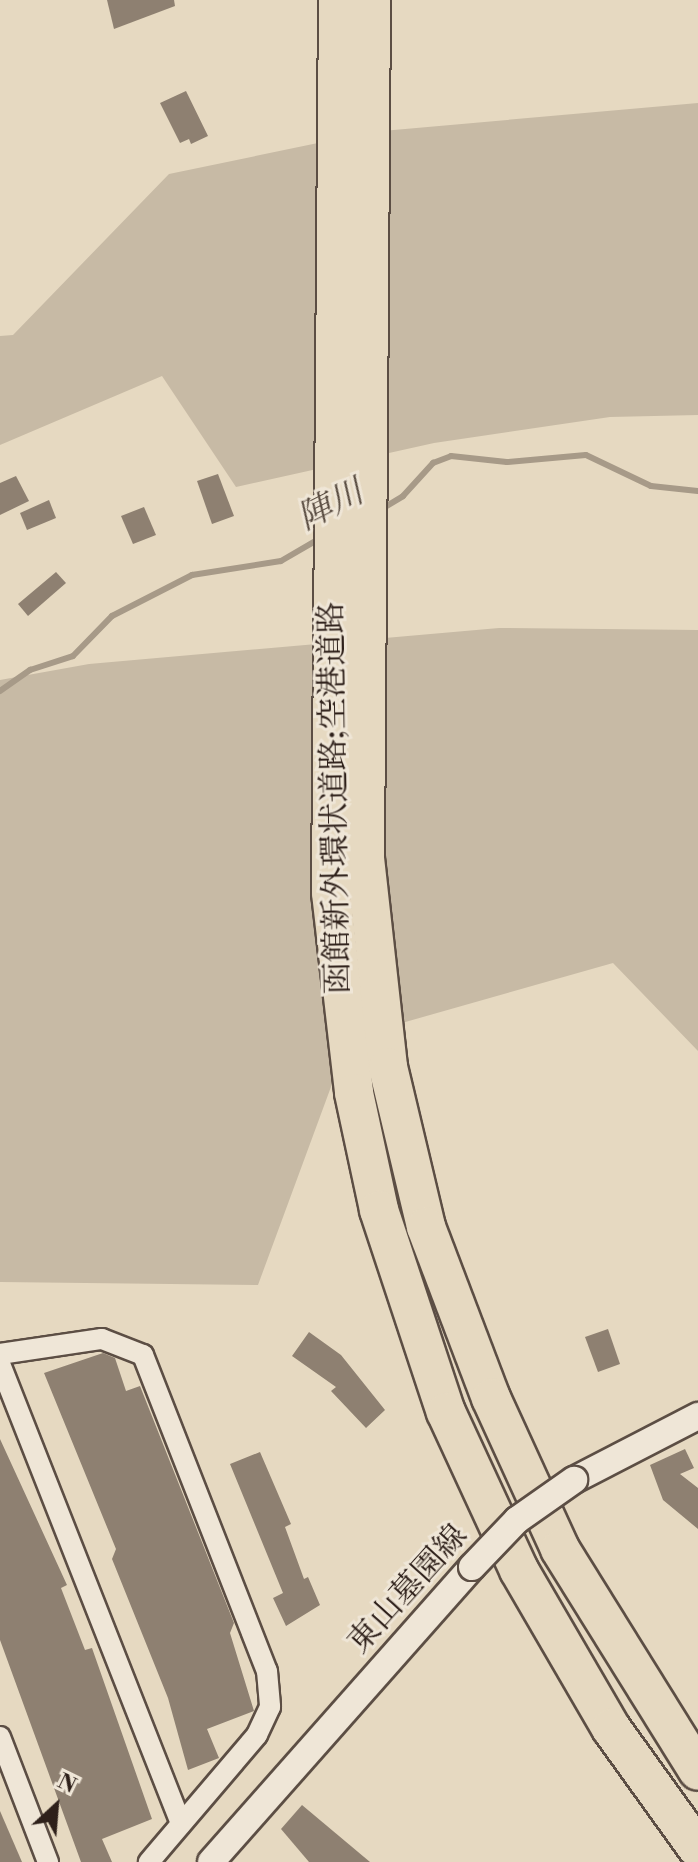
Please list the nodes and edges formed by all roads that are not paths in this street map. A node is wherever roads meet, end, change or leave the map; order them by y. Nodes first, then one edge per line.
1 (338, 0) edge
2 (371, 0) edge
3 (350, 276) junction
4 (347, 690) junction
5 (0, 1354) edge
6 (0, 1364) edge
7 (698, 1416) edge
8 (0, 1737) edge
9 (698, 1771) edge
10 (181, 1824) junction
11 (698, 1849) edge
12 (48, 1862) edge
13 (149, 1862) edge
14 (211, 1862) edge

1 - 3 highway, 函館新外環状道路;空港道路
2 - 3 highway, 函館新外環状道路;空港道路
3 - 4 highway, 函館新外環状道路;空港道路
4 - 9 highway, 函館新外環状道路;空港道路
4 - 11 highway, 函館新外環状道路;空港道路
5 - 10 street
6 - 10 street
7 - 14 street, 東山墓園線, bridge
8 - 12 street
10 - 13 street

